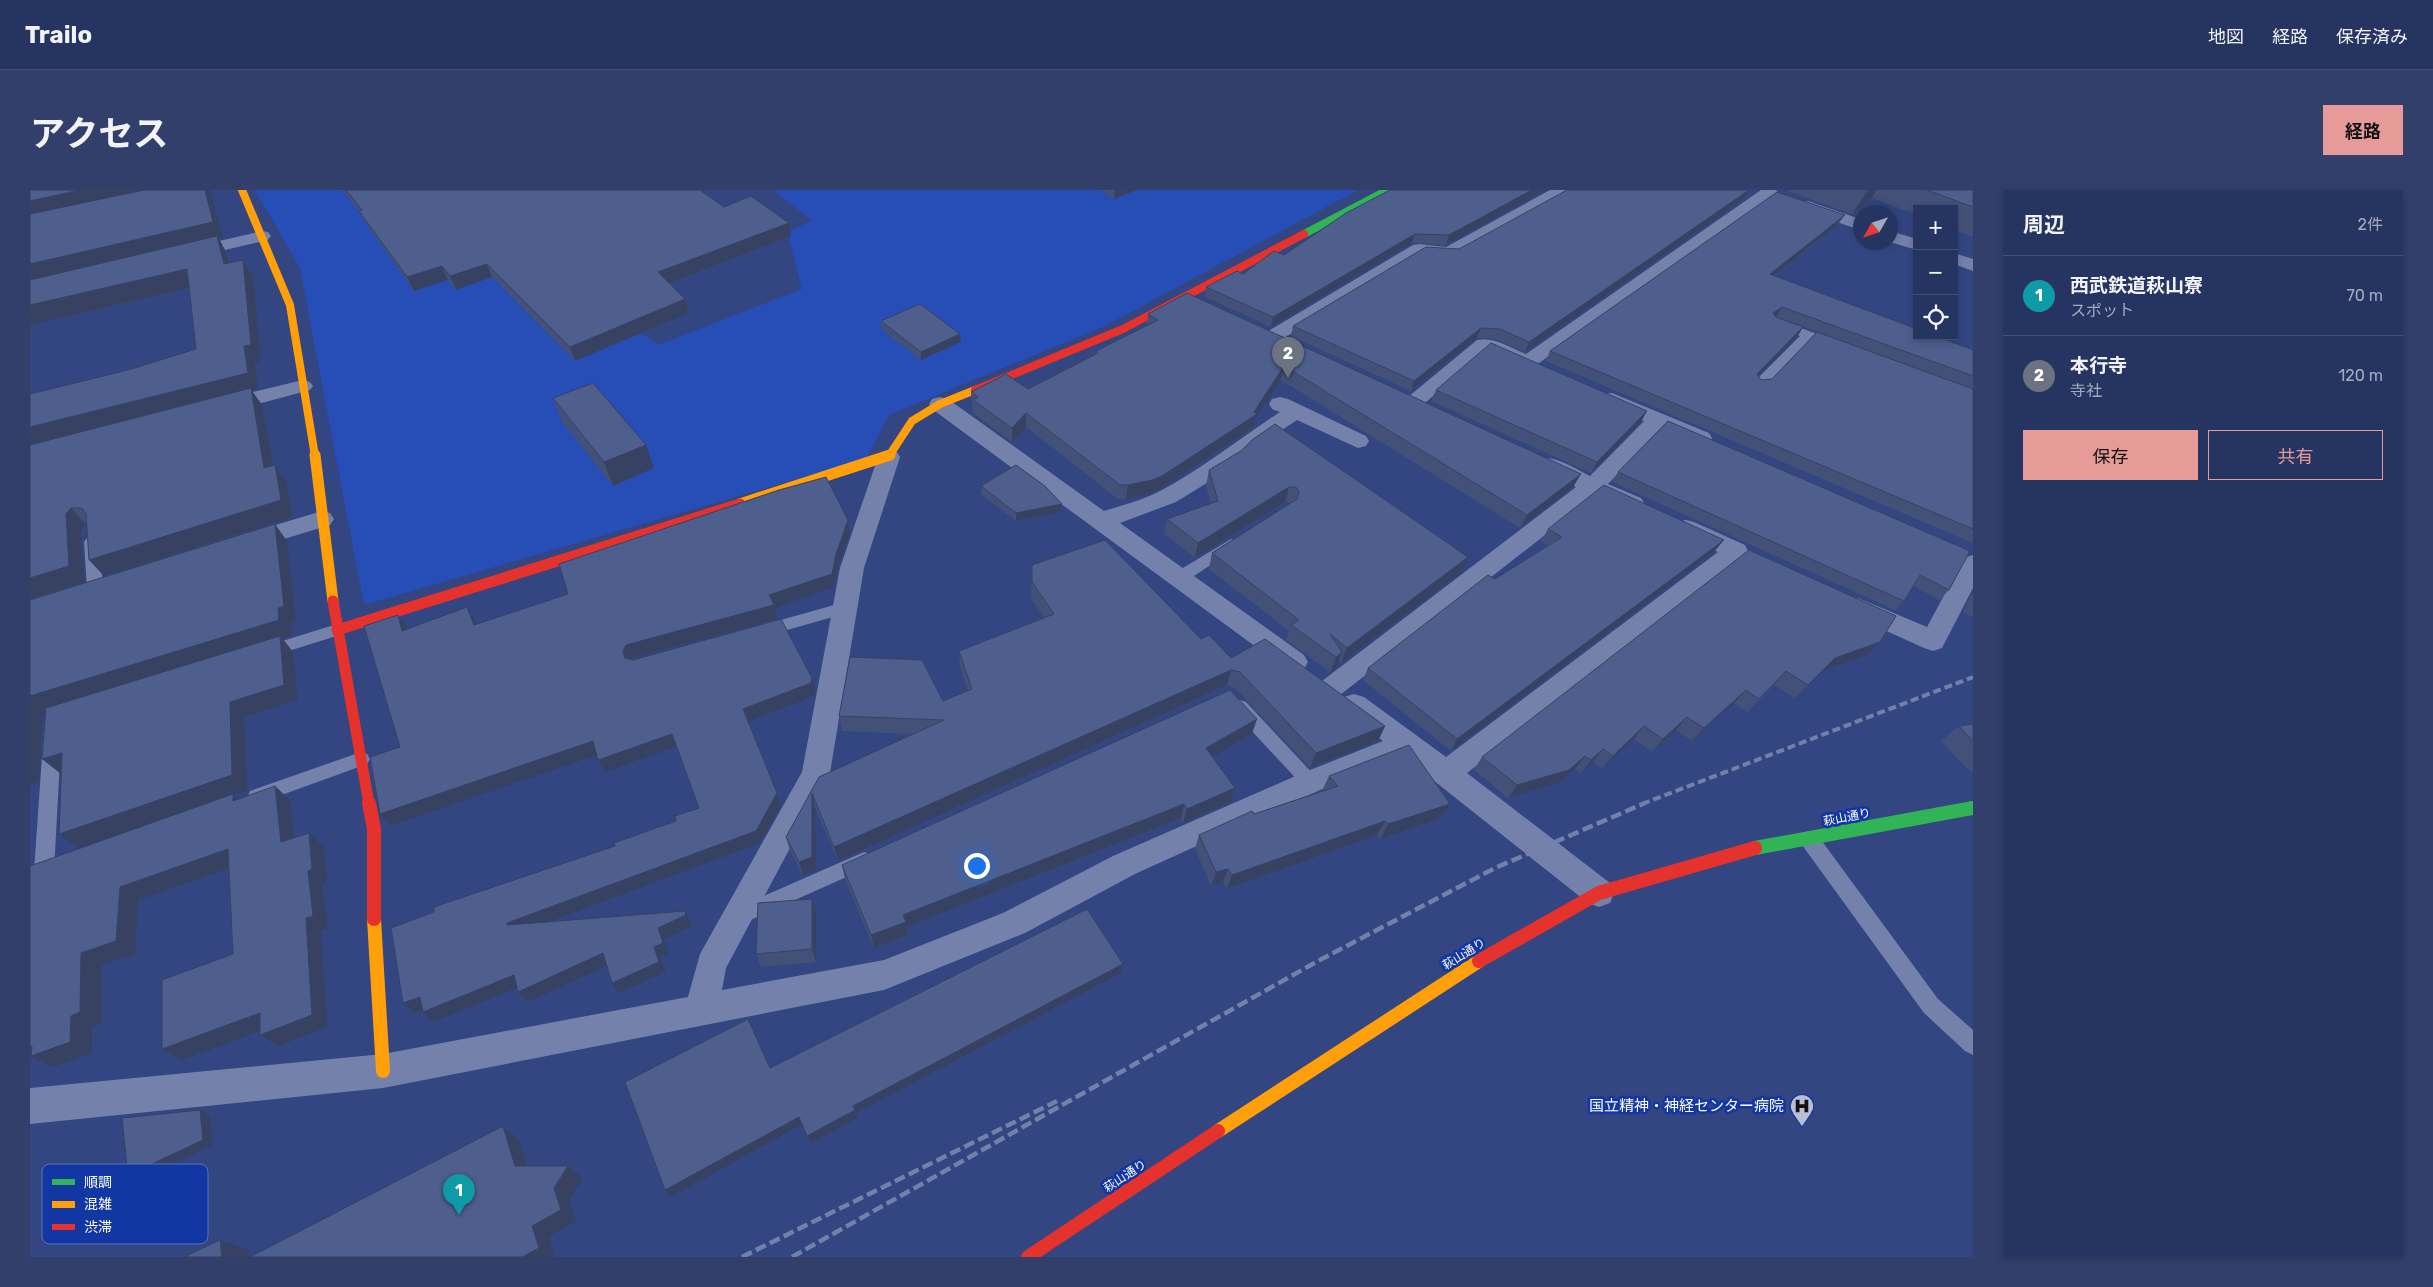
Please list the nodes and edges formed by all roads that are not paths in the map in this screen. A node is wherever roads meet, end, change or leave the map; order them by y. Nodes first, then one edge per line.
1 (242, 190) edge
2 (1388, 190) edge
3 (1563, 190) edge
4 (1766, 191) edge
5 (1853, 222) edge
6 (262, 236) junction
7 (1898, 239) edge
8 (1913, 244) edge
9 (166, 259) edge
10 (1958, 259) edge
11 (1973, 265) edge
12 (1185, 297) junction
13 (1211, 309) edge
14 (1776, 323) edge
15 (1808, 335) junction
16 (1845, 348) edge
17 (1298, 349) edge
18 (1528, 362) junction
19 (1554, 373) edge
20 (1759, 385) edge
21 (303, 386) junction
22 (1597, 393) edge
23 (1413, 402) edge
24 (940, 404) junction
25 (199, 412) edge
26 (1658, 420) junction
27 (1358, 441) dead end
28 (1721, 447) edge
29 (1530, 456) edge
30 (889, 457) junction
31 (1593, 486) junction
32 (322, 519) junction
33 (1101, 521) junction
34 (92, 530) edge
35 (1244, 535) edge
36 (218, 551) edge
37 (1973, 564) edge
38 (1179, 578) junction
39 (95, 589) edge
40 (1834, 596) edge
41 (845, 608) junction
42 (337, 630) junction
43 (751, 634) edge
44 (252, 656) edge
45 (1331, 688) junction
46 (1228, 694) edge
47 (53, 728) edge
48 (1407, 744) junction
49 (361, 759) junction
50 (1446, 773) junction
51 (1310, 782) junction
52 (240, 802) edge
53 (1973, 808) edge
54 (1809, 839) junction
55 (882, 851) edge
56 (63, 864) edge
57 (37, 874) edge
58 (1599, 893) junction
59 (737, 918) junction
60 (701, 1010) junction
61 (1973, 1044) edge
62 (383, 1071) junction
63 (30, 1106) edge
64 (1028, 1257) edge

1 - 6 street
2 - 12 street
3 - 17 street
4 - 5 street
4 - 18 street
6 - 9 street
6 - 21 street
7 - 8 street
10 - 11 street
12 - 13 street
12 - 24 street
14 - 15 lane
15 - 16 lane
15 - 20 lane
18 - 19 street
18 - 23 street
21 - 25 street
21 - 32 street
22 - 26 street
24 - 30 street
24 - 33 street
26 - 28 street
26 - 31 street
27 - 33 street
29 - 31 street
30 - 41 street
30 - 42 street
31 - 45 street
31 - 50 street
32 - 36 street
32 - 42 street
33 - 38 street
34 - 39 lane
35 - 38 lane
37 - 40 street
38 - 45 street
41 - 43 lane
41 - 59 street
42 - 44 lane
42 - 49 street
45 - 48 street
46 - 51 lane
47 - 57 lane
48 - 50 street
48 - 51 street
49 - 52 lane
49 - 62 street
50 - 58 street
51 - 60 street
53 - 54 street, 萩山通り
54 - 58 street, 萩山通り
54 - 61 lane
55 - 59 lane
56 - 57 lane
58 - 64 street, 萩山通り
59 - 60 street
60 - 62 street
62 - 63 street

